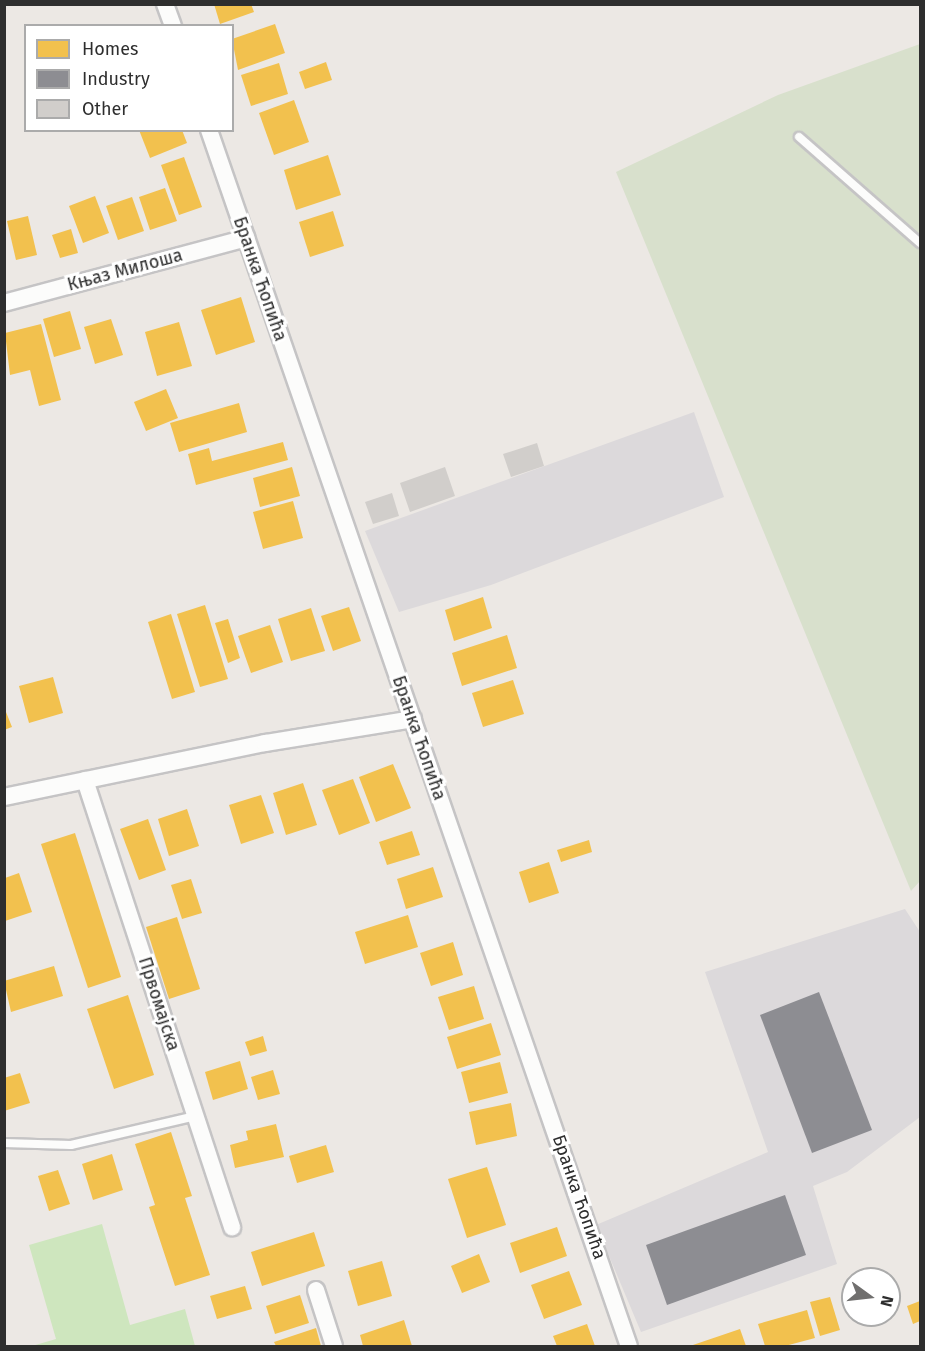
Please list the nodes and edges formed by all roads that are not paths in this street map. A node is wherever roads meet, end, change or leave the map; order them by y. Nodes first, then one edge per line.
1 (165, 4) edge
2 (172, 24) edge
3 (210, 132) edge
4 (800, 137) dead end
5 (246, 238) junction
6 (921, 243) edge
7 (4, 303) edge
8 (412, 719) junction
9 (85, 780) junction
10 (4, 797) edge
11 (196, 1116) junction
12 (4, 1143) edge
13 (232, 1227) dead end
14 (316, 1290) dead end
15 (334, 1347) edge
16 (629, 1347) edge

1 - 2 street
3 - 5 street, Бранка Ћопића
4 - 6 lane
5 - 7 street, Књаз Милоша
5 - 8 street, Бранка Ћопића
8 - 9 street
8 - 16 street, Бранка Ћопића
9 - 10 street
9 - 11 street, Првомајска
11 - 12 lane
11 - 13 street, Првомајска
14 - 15 street

